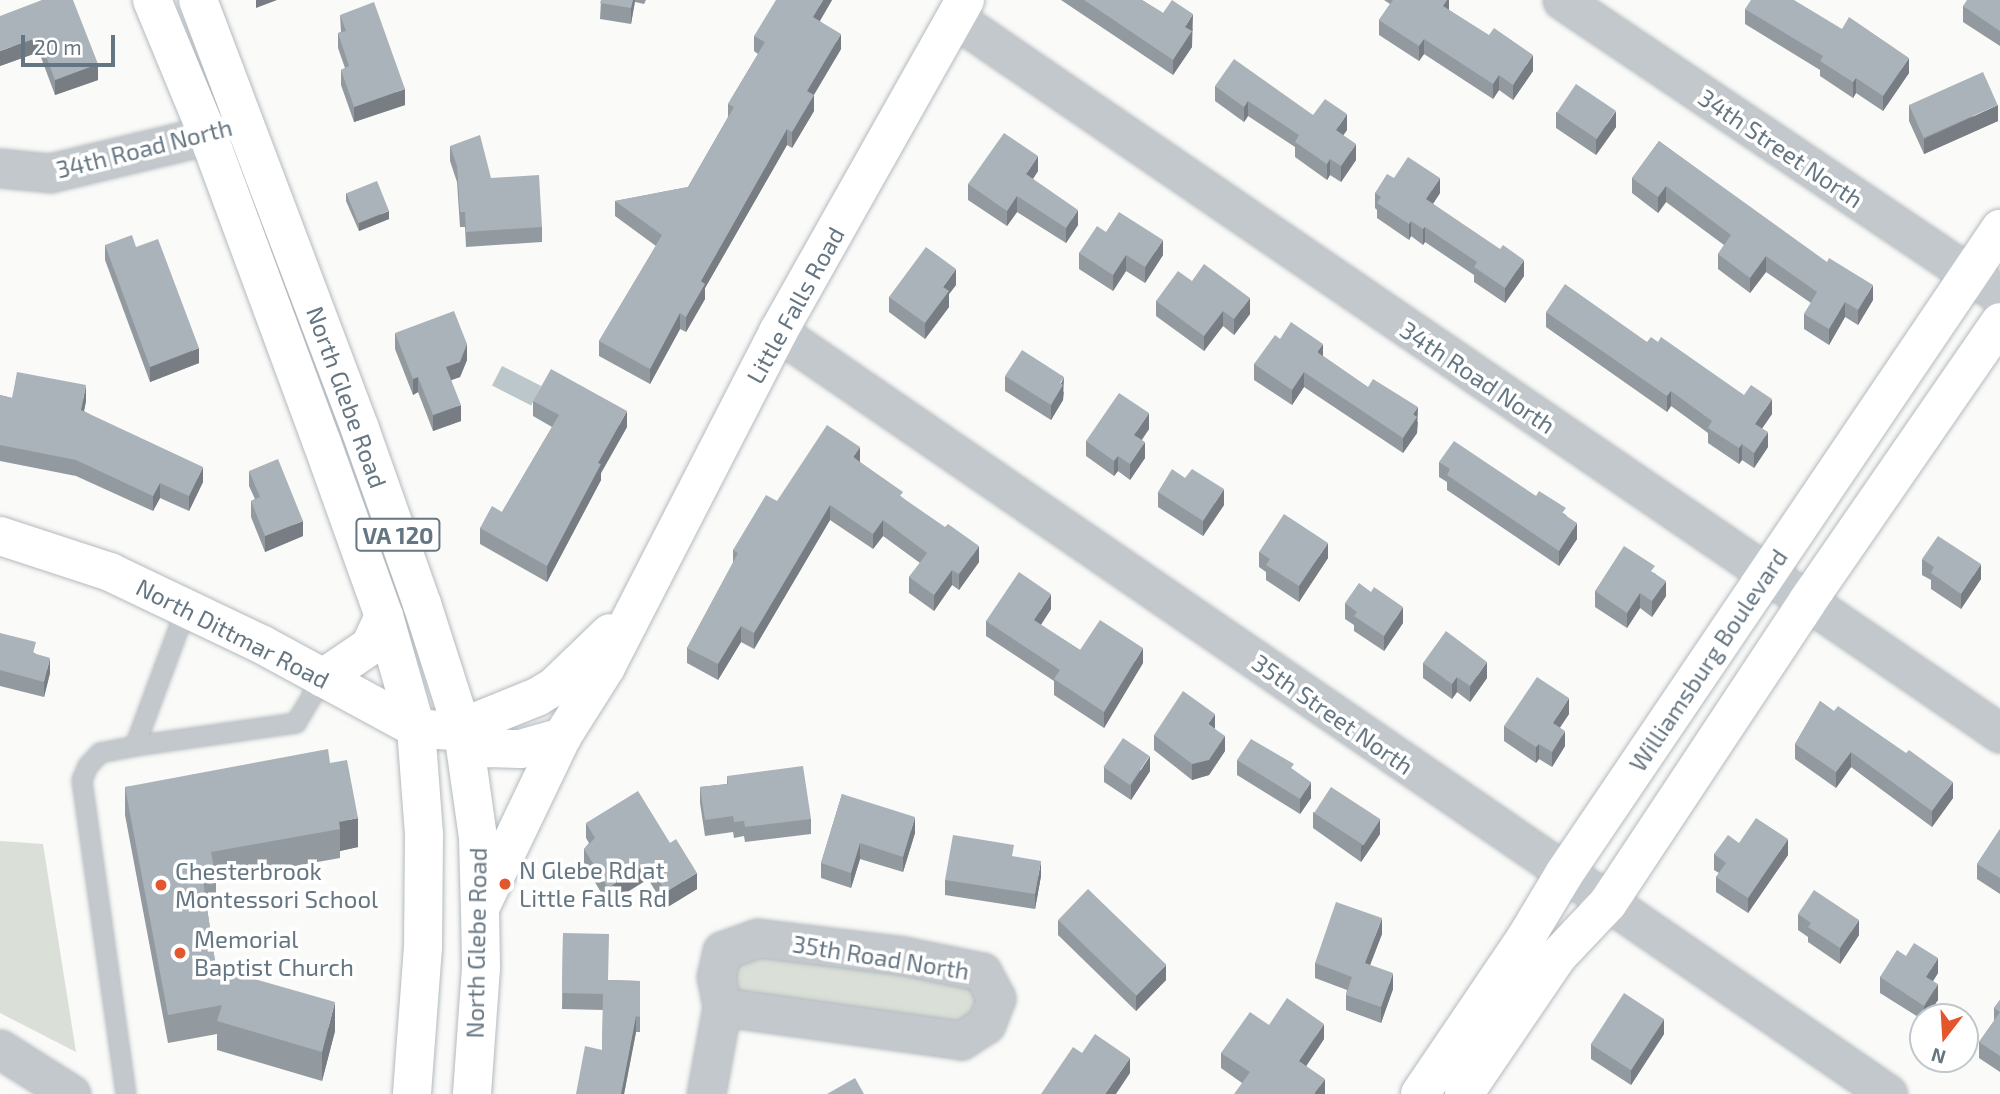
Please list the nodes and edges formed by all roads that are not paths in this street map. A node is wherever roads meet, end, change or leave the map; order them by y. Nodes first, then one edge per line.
1 (152, 0) edge
2 (198, 0) edge
3 (1562, 0) edge
4 (961, 10) edge
5 (246, 122) junction
6 (208, 135) junction
7 (0, 168) edge
8 (2000, 229) edge
9 (1969, 275) junction
10 (2000, 295) edge
11 (2000, 322) edge
12 (778, 332) junction
13 (0, 536) edge
14 (1766, 575) junction
15 (1807, 602) junction
16 (186, 609) junction
17 (633, 615) junction
18 (384, 617) junction
19 (323, 678) junction
20 (416, 728) junction
21 (463, 732) junction
22 (2000, 733) edge
23 (562, 737) junction
24 (135, 746) junction
25 (1564, 874) junction
26 (1608, 903) junction
27 (480, 909) junction
28 (722, 1007) junction
29 (0, 1049) edge
30 (71, 1094) edge
31 (126, 1094) edge
32 (412, 1094) edge
33 (472, 1094) edge
34 (706, 1094) edge
35 (1420, 1094) edge
36 (1464, 1094) edge
37 (1888, 1094) edge

1 - 6 main road, North Glebe Road / VA 120
2 - 5 main road, North Glebe Road / VA 120
3 - 9 street, 34th Street North
4 - 12 main road, Little Falls Road
4 - 14 street, 34th Road North
5 - 6 street, 34th Road North
5 - 21 main road, North Glebe Road / VA 120
6 - 7 street, 34th Road North
6 - 18 main road, North Glebe Road / VA 120
8 - 9 main road, Williamsburg Boulevard
9 - 10 street, 34th Street North
9 - 14 main road, Williamsburg Boulevard
11 - 15 main road, Williamsburg Boulevard
12 - 17 main road, Little Falls Road
12 - 25 street, 35th Street North
13 - 16 main road, North Dittmar Road
14 - 15 street, 34th Road North
14 - 25 main road, Williamsburg Boulevard
15 - 22 street, 34th Road North
15 - 26 main road, Williamsburg Boulevard
16 - 19 main road, North Dittmar Road
16 - 24 lane
17 - 21 main road, Little Falls Road
17 - 23 main road, Little Falls Road
18 - 19 main road
18 - 20 main road, North Glebe Road / VA 120
19 - 20 main road, North Dittmar Road
19 - 24 lane
20 - 21 main road, North Dittmar Road
20 - 32 main road, North Glebe Road / VA 120
21 - 23 main road
21 - 27 main road, North Glebe Road / VA 120
23 - 27 main road, Little Falls Road
24 - 31 lane
25 - 26 street, 35th Street North
25 - 35 main road, Williamsburg Boulevard
26 - 36 main road, Williamsburg Boulevard
26 - 37 street, 35th Street North
27 - 33 main road, North Glebe Road / VA 120
28 - 28 street, 35th Road North
28 - 34 street, 35th Road North
29 - 30 street

